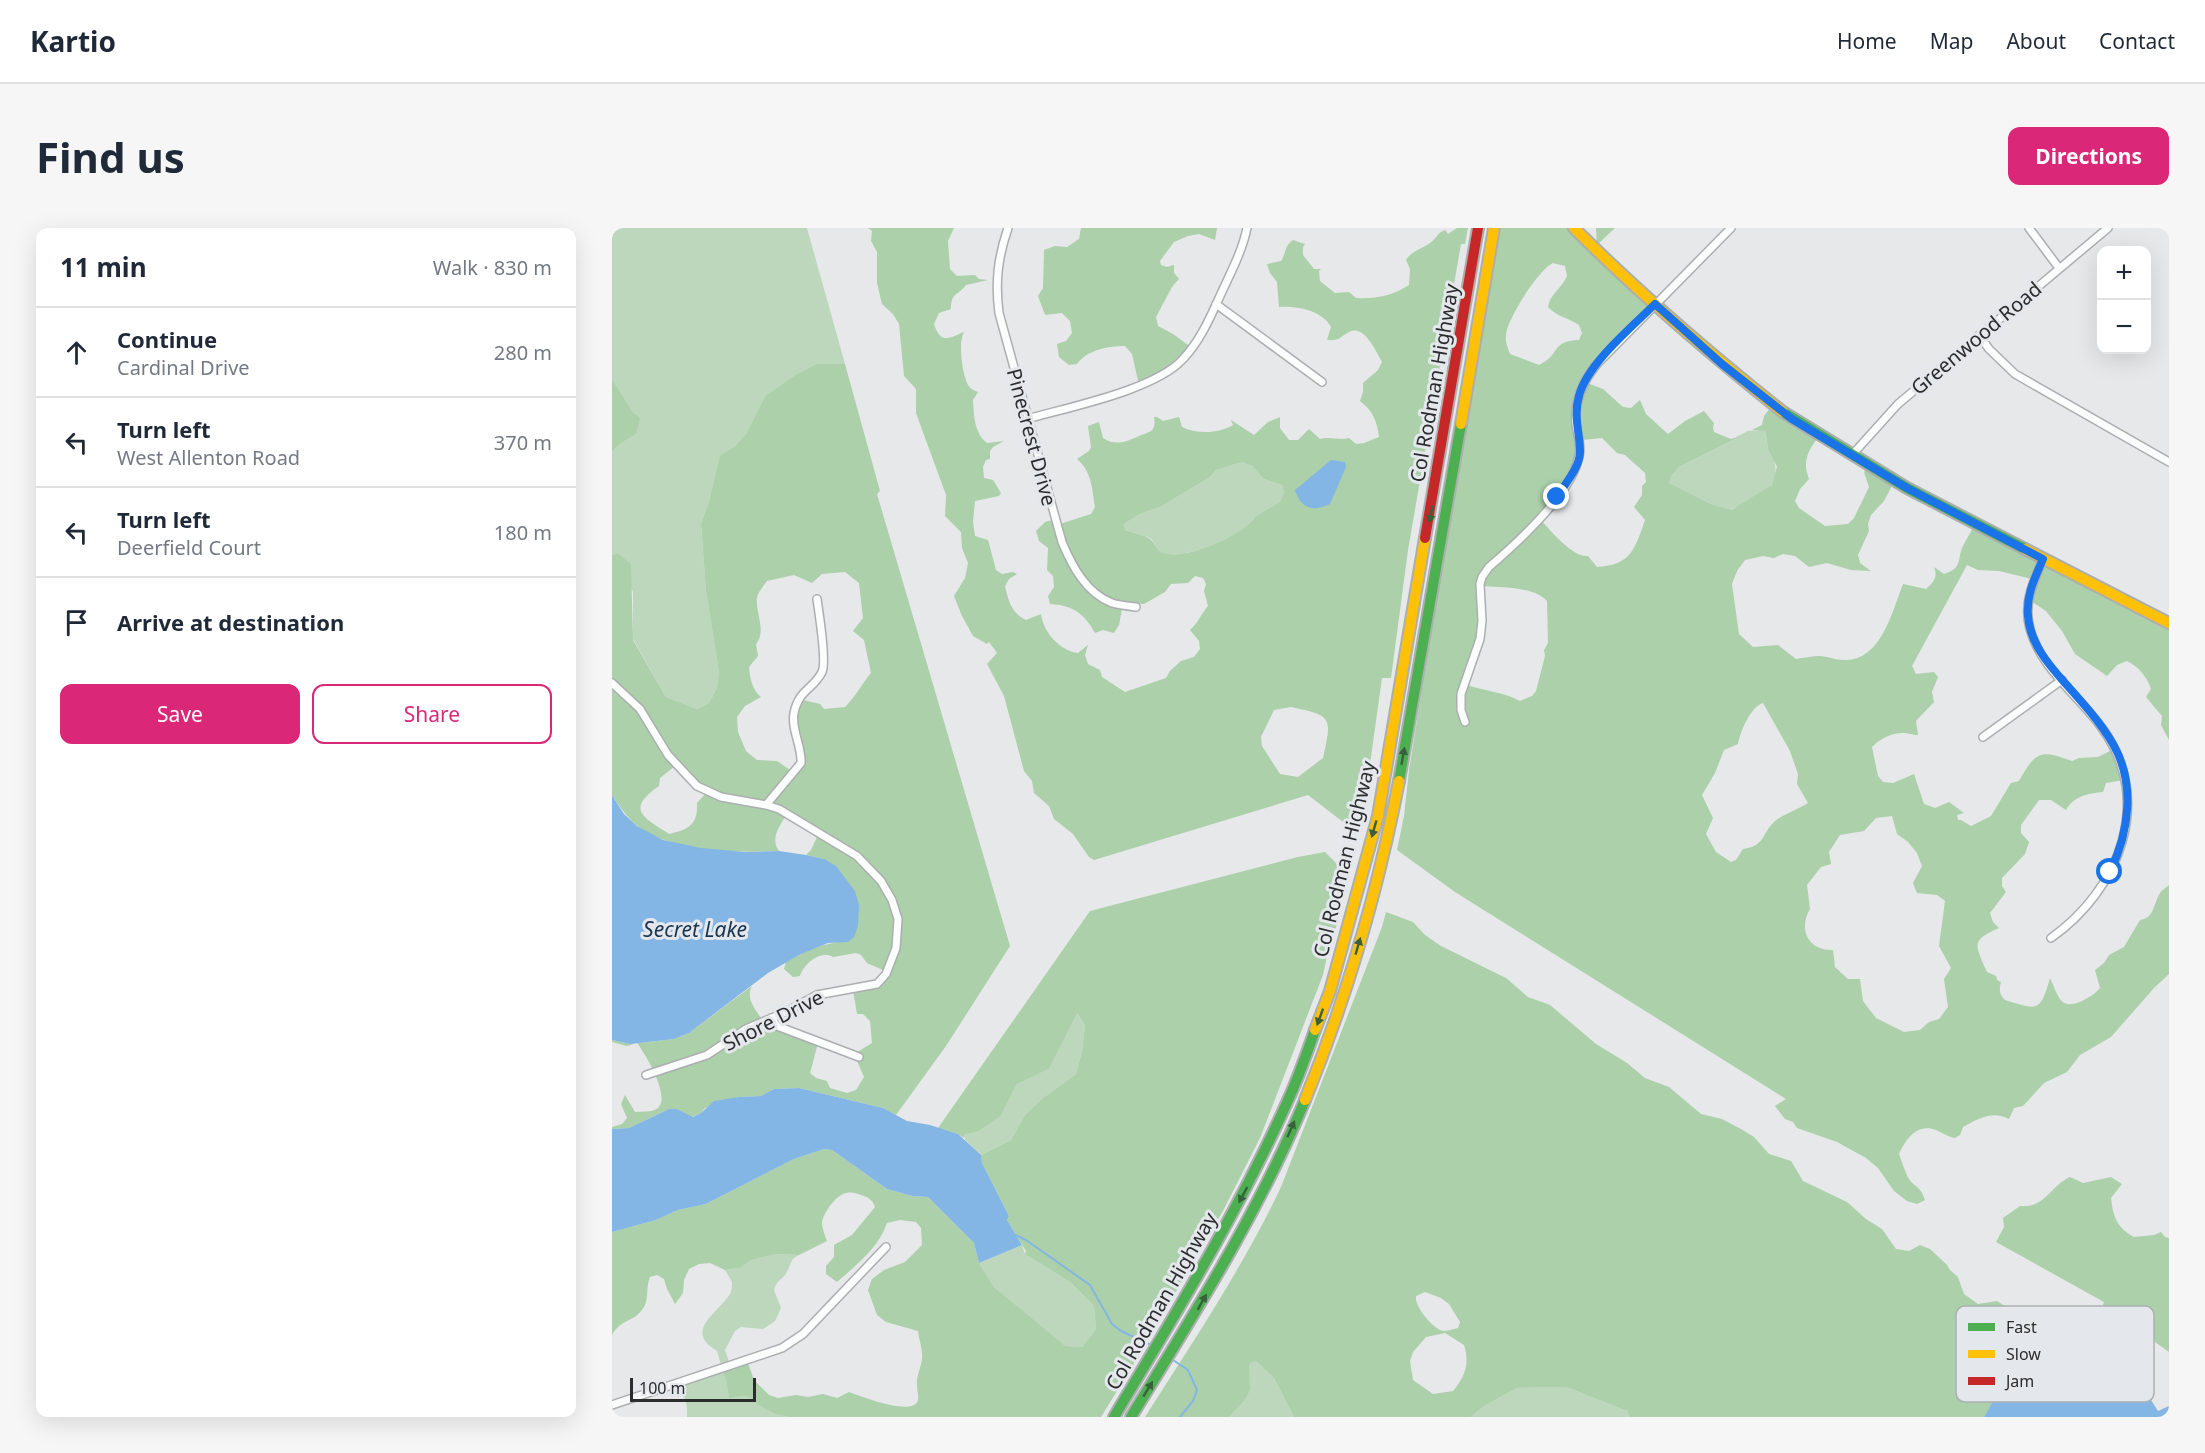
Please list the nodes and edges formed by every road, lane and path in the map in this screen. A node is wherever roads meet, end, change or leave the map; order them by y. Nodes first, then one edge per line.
1 (1008, 228) edge
2 (1247, 228) edge
3 (1478, 228) edge
4 (1494, 228) edge
5 (1574, 228) edge
6 (1731, 228) edge
7 (2029, 228) edge
8 (2108, 228) edge
9 (2059, 268) junction
10 (1216, 304) junction
11 (1655, 304) junction
12 (1979, 335) junction
13 (1322, 382) dead end
14 (1027, 420) junction
15 (1852, 455) junction
16 (2169, 462) edge
17 (2043, 559) junction
18 (817, 599) dead end
19 (1136, 607) dead end
20 (2169, 623) edge
21 (2062, 680) junction
22 (612, 683) edge
23 (1465, 722) dead end
24 (1983, 737) dead end
25 (766, 805) junction
26 (2051, 938) dead end
27 (771, 1018) junction
28 (859, 1057) dead end
29 (646, 1076) dead end
30 (886, 1247) dead end
31 (612, 1405) edge
32 (1114, 1417) edge
33 (1131, 1417) edge

1 - 14 street, Pinecrest Drive
2 - 10 street
3 -> 32 main road, Col Rodman Highway
33 -> 4 main road, Col Rodman Highway
5 - 11 main road
6 - 11 street
7 - 9 street
8 - 9 street, Greenwood Road
9 - 12 street, Greenwood Road
10 - 13 street
10 - 14 street
11 - 15 main road
11 - 23 street
12 - 15 street, Greenwood Road
12 - 16 street
14 - 19 street, Pinecrest Drive
15 - 17 main road
17 - 20 main road
17 - 21 street
18 - 25 street
21 - 24 street
21 - 26 street
22 - 25 street, Shore Drive
25 - 27 street, Shore Drive
27 - 28 street
27 - 29 street, Shore Drive
30 - 31 street

